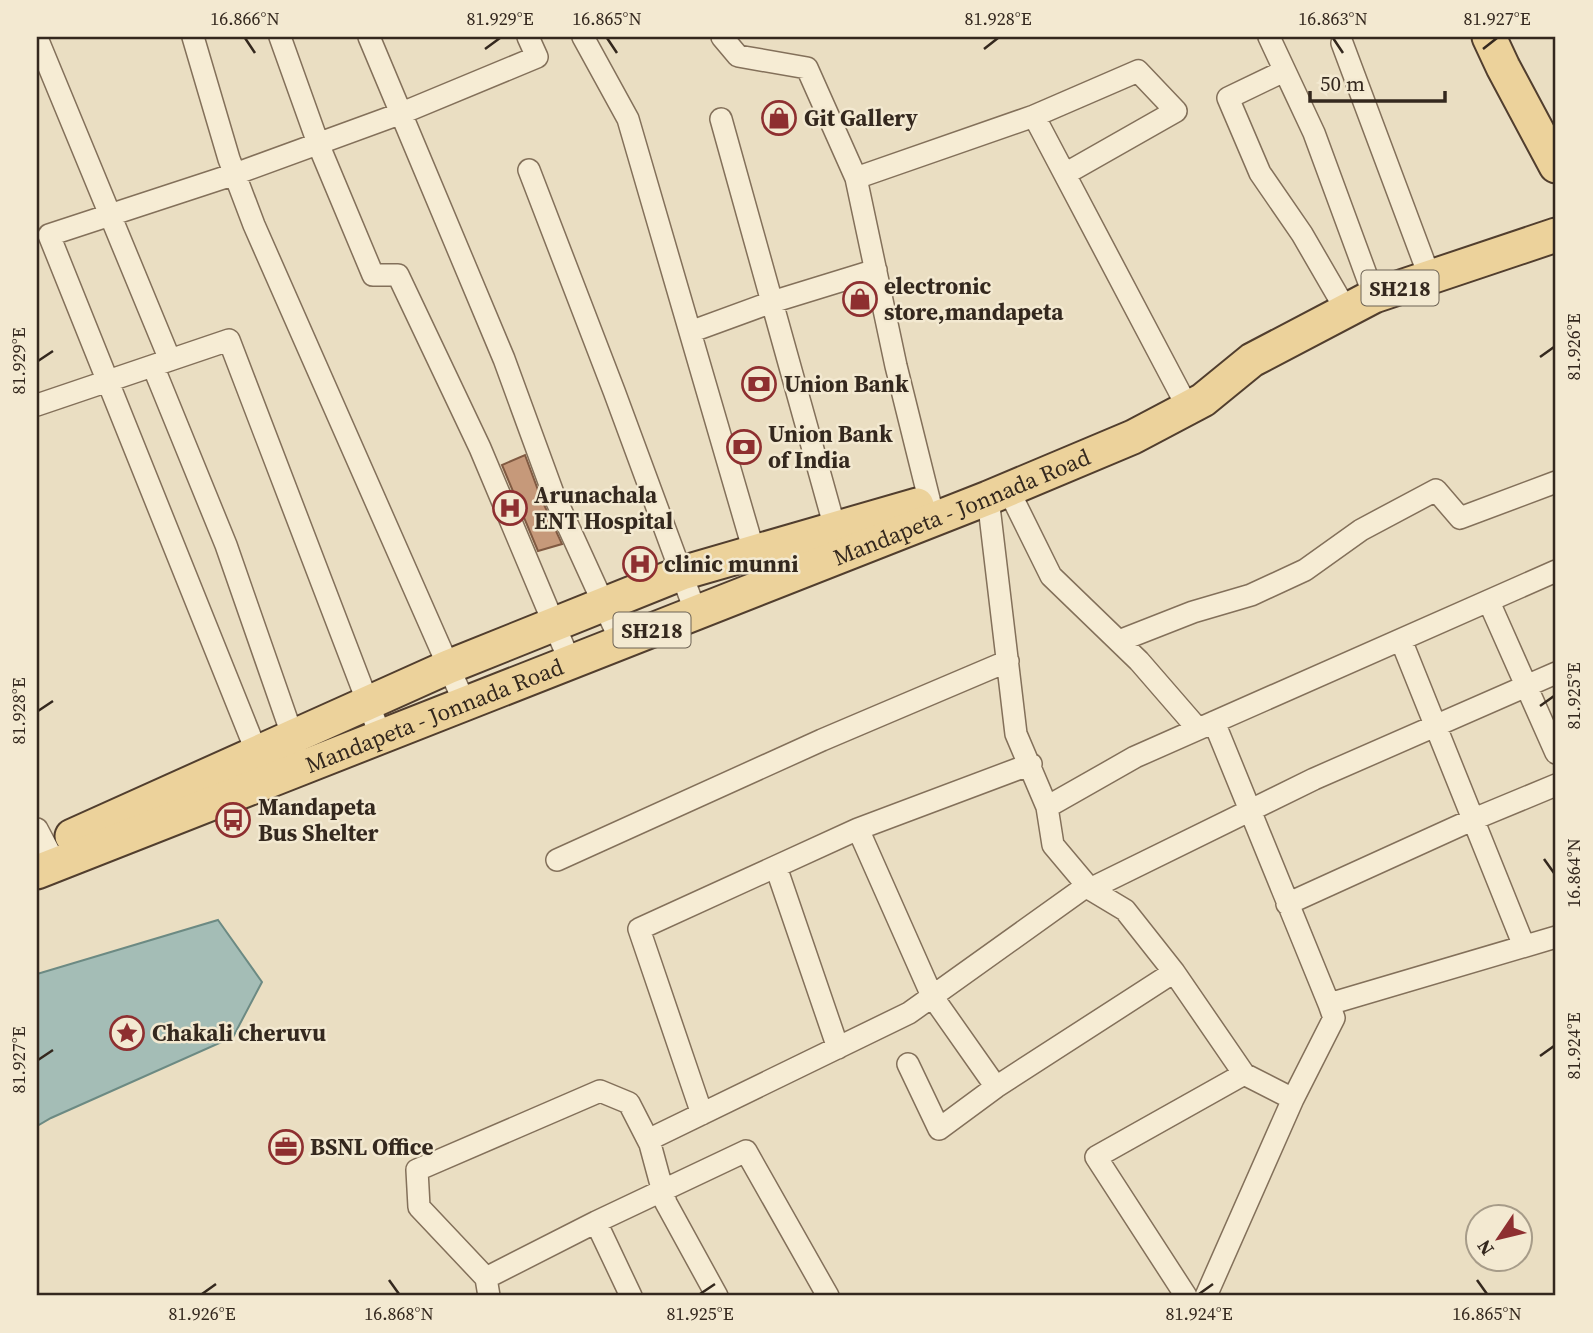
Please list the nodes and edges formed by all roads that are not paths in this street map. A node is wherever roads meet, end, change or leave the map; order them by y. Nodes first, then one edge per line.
1 (193, 37) edge
2 (281, 37) edge
3 (369, 37) edge
4 (528, 37) edge
5 (583, 37) edge
6 (722, 37) edge
7 (1269, 37) edge
8 (1489, 37) edge
9 (37, 40) edge
10 (1342, 43) dead end
11 (1284, 71) junction
12 (402, 113) junction
13 (1034, 116) junction
14 (721, 119) dead end
15 (318, 143) junction
16 (1556, 166) edge
17 (529, 170) dead end
18 (235, 174) junction
19 (1065, 174) junction
20 (856, 178) junction
21 (111, 215) junction
22 (1556, 235) edge
23 (876, 270) junction
24 (1430, 278) junction
25 (772, 302) junction
26 (1360, 303) junction
27 (690, 332) junction
28 (162, 363) junction
29 (108, 381) junction
30 (1185, 402) junction
31 (37, 405) edge
32 (1556, 482) edge
33 (998, 494) junction
34 (932, 510) junction
35 (839, 541) junction
36 (755, 553) junction
37 (1556, 570) edge
38 (682, 573) junction
39 (764, 586) junction
40 (1489, 602) junction
41 (604, 605) junction
42 (696, 612) junction
43 (554, 624) junction
44 (1401, 640) junction
45 (1119, 641) junction
46 (621, 642) junction
47 (570, 662) junction
48 (1008, 662) junction
49 (448, 667) junction
50 (1556, 673) edge
51 (1528, 685) junction
52 (369, 704) junction
53 (465, 704) junction
54 (1206, 725) junction
55 (1437, 725) junction
56 (381, 737) junction
57 (1556, 752) edge
58 (298, 753) junction
59 (1031, 764) junction
60 (263, 767) junction
61 (1556, 785) edge
62 (1047, 807) junction
63 (1249, 811) junction
64 (1474, 819) junction
65 (858, 829) junction
66 (42, 853) edge
67 (558, 860) dead end
68 (776, 867) junction
69 (1089, 887) junction
70 (1287, 904) junction
71 (1556, 937) edge
72 (1524, 946) junction
73 (1174, 972) junction
74 (932, 996) junction
75 (1329, 1004) junction
76 (838, 1048) junction
77 (908, 1064) dead end
78 (1244, 1074) junction
79 (996, 1087) junction
80 (1293, 1099) junction
81 (702, 1114) junction
82 (648, 1140) junction
83 (663, 1192) junction
84 (596, 1222) junction
85 (487, 1287) edge
86 (631, 1296) edge
87 (717, 1296) edge
88 (828, 1296) edge
89 (1186, 1296) edge
90 (1206, 1296) edge

1 - 18 street
2 - 15 street
3 - 12 street
4 - 12 street
5 - 27 street
6 - 20 street
7 - 11 street
8 - 16 main road
9 - 21 street
10 - 24 street
11 - 26 street
11 - 26 street
12 - 15 street
12 - 41 street
13 - 19 street
13 - 19 street
13 - 20 street
14 - 25 street
15 - 18 street
15 - 43 street
17 - 38 street
18 - 21 street
18 - 49 street
19 - 30 street
20 - 23 street
21 - 28 street
21 - 29 street
22 - 24 main road, Mandapeta - Jonnada Road / SH218
23 - 25 street
23 - 34 street
24 - 26 main road, Mandapeta - Jonnada Road / SH218
25 - 27 street
25 - 35 street
26 - 30 main road, Mandapeta - Jonnada Road / SH218
27 - 36 street
28 - 29 street
28 - 52 street
28 - 58 street
29 - 31 street
29 - 60 street
30 - 33 main road, Mandapeta - Jonnada Road / SH218
30 - 34 main road, SH218
32 - 45 street
33 - 34 main road, Mandapeta - Jonnada Road / SH218
33 - 45 street
33 - 48 street
34 - 35 main road, Mandapeta - Jonnada Road / SH218
35 - 36 main road, SH218
35 - 39 main road, Mandapeta - Jonnada Road / SH218
36 - 38 main road, SH218
36 - 39 street
37 - 40 street
38 - 41 main road, SH218
38 - 42 street
39 - 42 main road, Mandapeta - Jonnada Road / SH218
40 - 44 street
40 - 51 street
41 - 43 main road, SH218
41 - 46 street
42 - 46 main road, Mandapeta - Jonnada Road / SH218
43 - 47 street
43 - 49 main road, SH218
44 - 54 street
44 - 55 street
45 - 54 street
46 - 47 main road, Mandapeta - Jonnada Road / SH218
47 - 53 main road, Mandapeta - Jonnada Road / SH218
48 - 59 street
48 - 67 street
49 - 52 main road, SH218
49 - 53 street
50 - 51 street
51 - 55 street
51 - 57 street
52 - 56 street
52 - 58 main road, SH218
53 - 56 main road, Mandapeta - Jonnada Road / SH218
54 - 62 street
54 - 63 street
55 - 63 street
55 - 64 street
56 - 58 main road, Mandapeta - Jonnada Road / SH218
58 - 60 main road, Mandapeta - Jonnada Road / SH218
59 - 62 street
59 - 65 street
60 - 66 main road, Mandapeta - Jonnada Road / SH218
61 - 64 street
62 - 69 street
63 - 69 street
63 - 70 street
64 - 70 street
64 - 72 street
65 - 68 street
65 - 74 street
68 - 76 street
68 - 81 street
69 - 73 street
69 - 74 street
70 - 75 street
71 - 72 street
72 - 75 street
73 - 78 street
73 - 79 street
74 - 76 street
74 - 79 street
75 - 80 street
76 - 81 street
77 - 79 street
78 - 80 street
78 - 89 street
80 - 90 street
81 - 82 street
82 - 83 street
82 - 85 street
83 - 84 street
83 - 87 street
83 - 88 street
84 - 85 street
84 - 86 street

